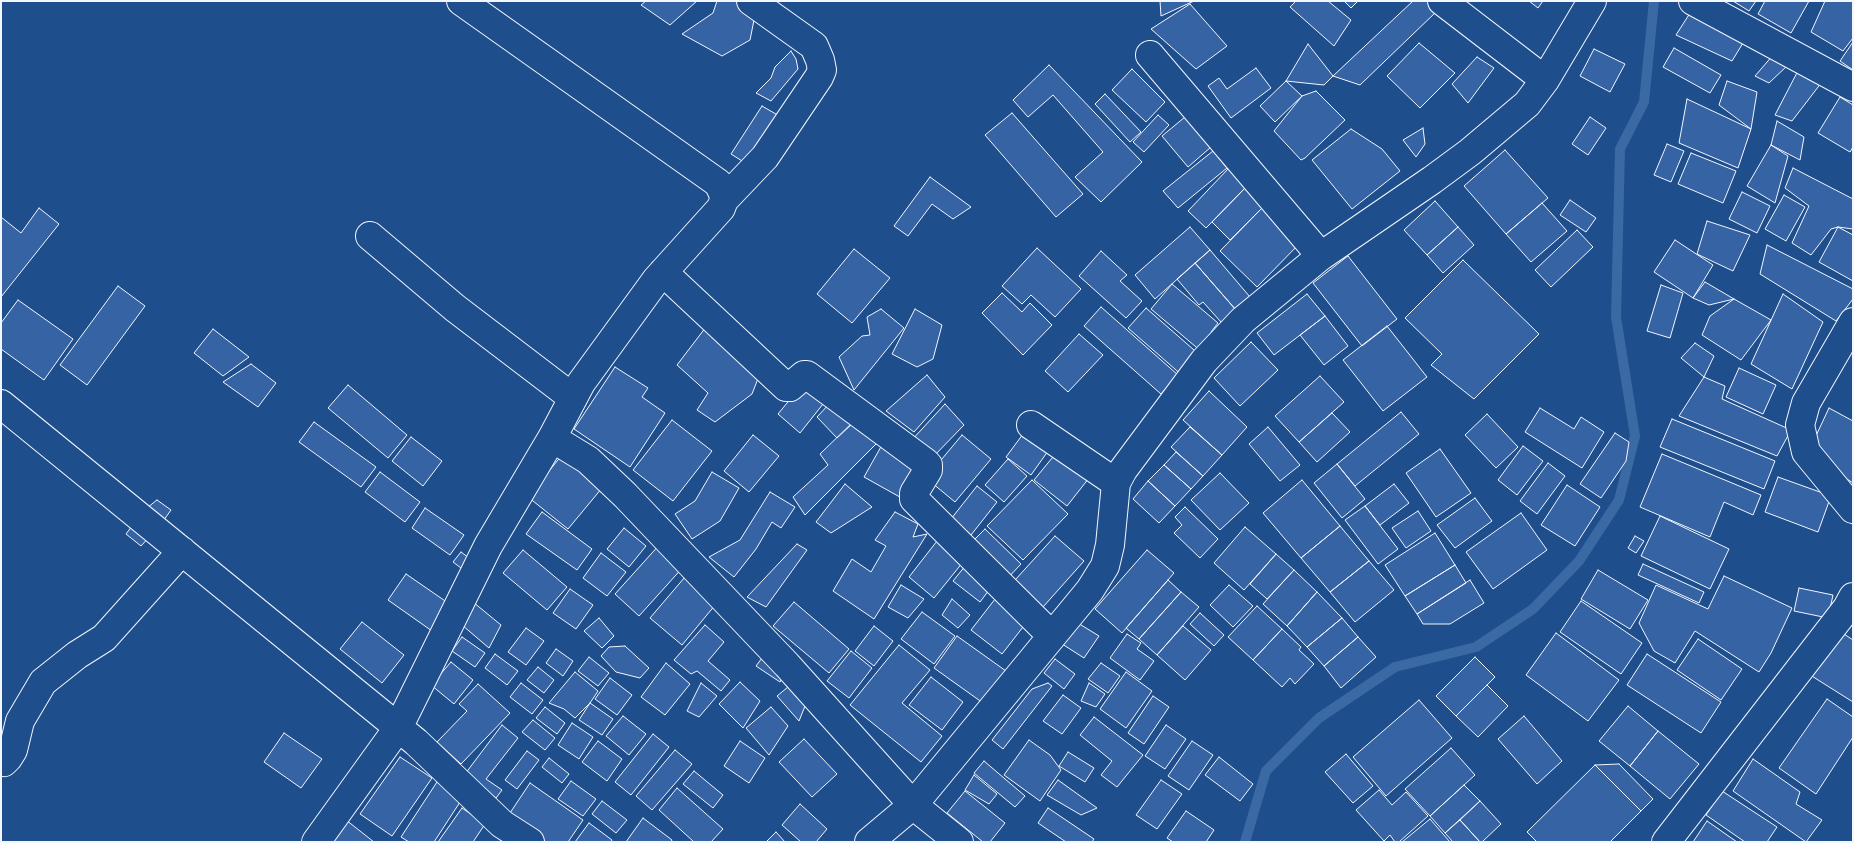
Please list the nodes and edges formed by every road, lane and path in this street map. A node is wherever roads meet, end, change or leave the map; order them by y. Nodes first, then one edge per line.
1 (461, 1) edge
2 (751, 1) edge
3 (1442, 1) edge
4 (1592, 1) edge
5 (1693, 1) edge
6 (1150, 55) dead end
7 (1545, 80) junction
8 (1853, 87) edge
9 (724, 200) junction
10 (370, 236) dead end
11 (1321, 256) junction
12 (663, 272) junction
13 (1853, 322) edge
14 (573, 398) junction
15 (1, 404) edge
16 (1031, 425) dead end
17 (552, 438) junction
18 (1116, 483) junction
19 (1853, 508) edge
20 (182, 551) junction
21 (1853, 598) edge
22 (1052, 636) junction
23 (398, 728) junction
24 (1, 761) edge
25 (913, 804) junction
26 (316, 842) edge
27 (530, 842) edge
28 (869, 842) edge
29 (959, 842) edge
30 (1666, 842) edge

1 - 9 street
2 - 9 street
3 - 7 street
4 - 7 street
5 - 8 street
6 - 11 street
7 - 11 street
9 - 12 street
10 - 14 street
11 - 18 street
12 - 14 street
12 - 22 street
13 - 19 street
14 - 17 street
15 - 20 street
16 - 18 street
17 - 23 street
17 - 25 street
18 - 22 street
20 - 23 street
20 - 24 street
21 - 30 street
22 - 25 street
23 - 26 street
23 - 27 street
25 - 28 street
25 - 29 street

